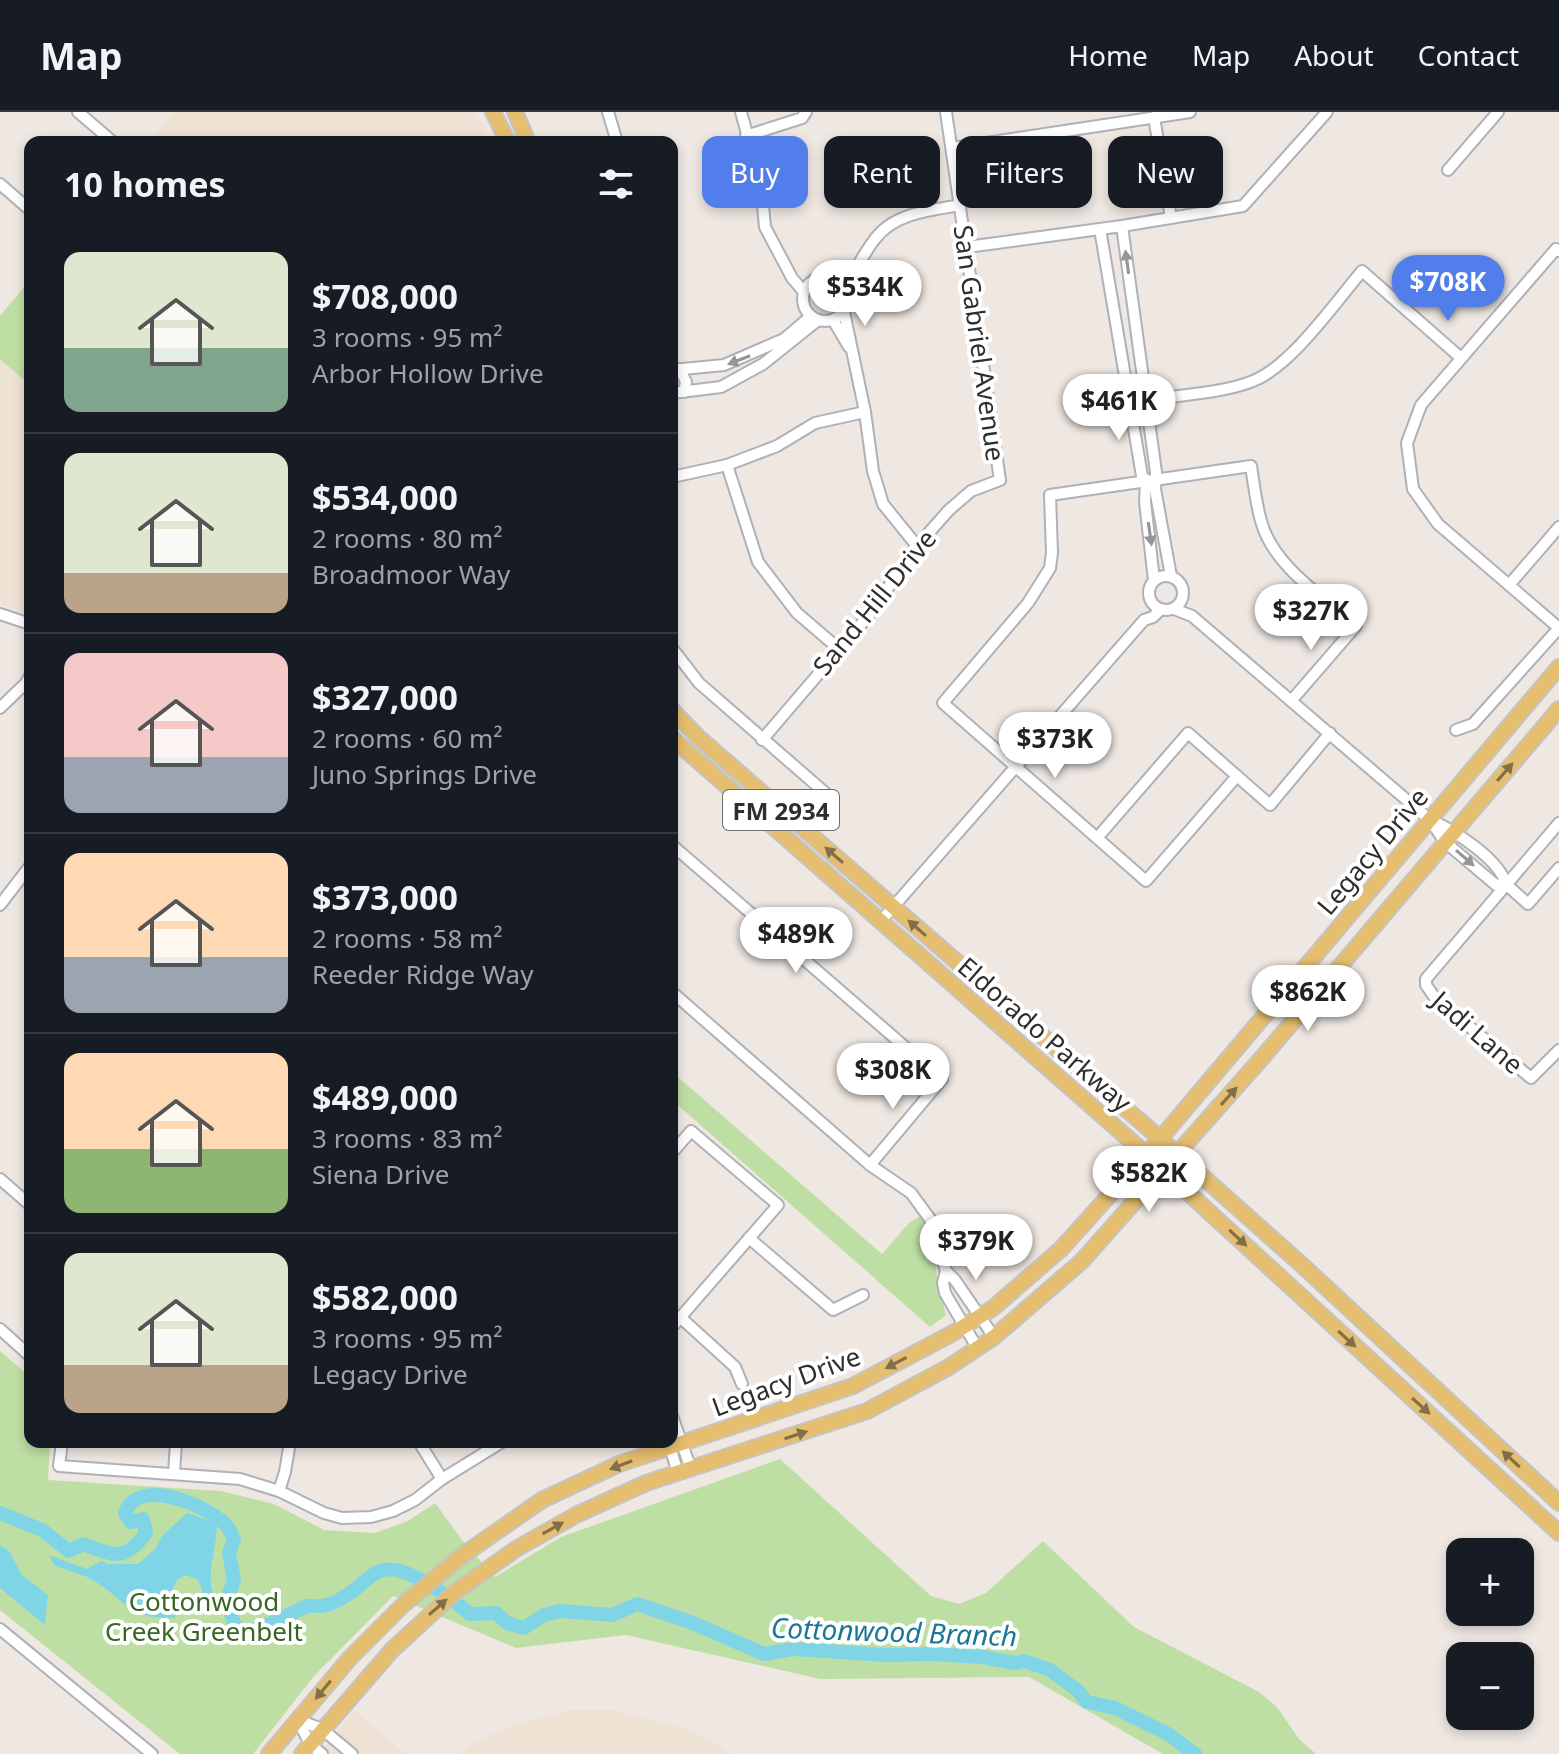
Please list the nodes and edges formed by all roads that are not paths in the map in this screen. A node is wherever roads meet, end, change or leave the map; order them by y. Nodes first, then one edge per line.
1 (78, 112) edge
2 (493, 112) edge
3 (515, 112) edge
4 (741, 112) edge
5 (806, 112) edge
6 (946, 112) edge
7 (1083, 112) edge
8 (1190, 112) edge
9 (1327, 112) edge
10 (1498, 112) edge
11 (613, 113) edge
12 (1154, 117) junction
13 (1104, 118) edge
14 (1086, 126) junction
15 (106, 136) edge
16 (505, 136) edge
17 (525, 136) edge
18 (616, 136) edge
19 (746, 136) joint
20 (952, 148) junction
21 (1448, 170) dead end
22 (956, 173) edge
23 (0, 184) edge
24 (24, 205) edge
25 (956, 206) edge
26 (763, 208) edge
27 (961, 208) edge
28 (1171, 218) junction
29 (1122, 226) junction
30 (1100, 229) junction
31 (967, 247) junction
32 (1558, 250) edge
33 (842, 284) junction
34 (806, 289) junction
35 (844, 312) junction
36 (815, 318) junction
37 (833, 320) junction
38 (852, 352) junction
39 (1461, 358) junction
40 (678, 370) edge
41 (678, 372) edge
42 (678, 393) edge
43 (1147, 400) junction
44 (1130, 403) junction
45 (865, 412) junction
46 (727, 465) junction
47 (678, 476) edge
48 (1000, 480) joint
49 (1150, 480) junction
50 (1559, 527) edge
51 (917, 546) junction
52 (1171, 576) junction
53 (1154, 580) junction
54 (1509, 585) junction
55 (1183, 597) junction
56 (1150, 598) junction
57 (1161, 609) junction
58 (1174, 609) junction
59 (0, 614) edge
60 (1192, 616) junction
61 (1144, 620) junction
62 (24, 622) edge
63 (1559, 628) edge
64 (839, 649) junction
65 (678, 656) edge
66 (1559, 667) edge
67 (24, 685) edge
68 (1291, 701) junction
69 (0, 708) edge
70 (1559, 709) edge
71 (678, 716) edge
72 (1456, 730) dead end
73 (1330, 733) junction
74 (762, 740) junction
75 (678, 743) edge
76 (1015, 767) junction
77 (1237, 776) junction
78 (830, 797) dead end
79 (1430, 820) junction
80 (1559, 823) edge
81 (1450, 836) junction
82 (1097, 838) junction
83 (678, 850) edge
84 (1559, 868) edge
85 (24, 874) edge
86 (1506, 884) junction
87 (0, 905) edge
88 (893, 907) junction
89 (880, 922) junction
90 (1288, 989) junction
91 (678, 997) edge
92 (1307, 1005) junction
93 (1559, 1050) edge
94 (1160, 1139) junction
95 (678, 1146) edge
96 (1177, 1154) junction
97 (1147, 1155) junction
98 (870, 1165) junction
99 (1163, 1170) junction
100 (0, 1179) edge
101 (24, 1200) edge
102 (749, 1238) junction
103 (946, 1271) junction
104 (863, 1295) dead end
105 (680, 1317) junction
106 (979, 1317) junction
107 (678, 1320) edge
108 (964, 1327) junction
109 (0, 1329) edge
110 (994, 1337) junction
111 (978, 1349) junction
112 (24, 1351) edge
113 (742, 1384) dead end
114 (827, 1395) junction
115 (838, 1422) junction
116 (1473, 1423) junction
117 (1485, 1435) junction
118 (678, 1443) edge
119 (1463, 1444) junction
120 (61, 1448) edge
121 (176, 1448) edge
122 (289, 1448) edge
123 (423, 1448) edge
124 (492, 1448) edge
125 (663, 1448) edge
126 (675, 1448) edge
127 (684, 1471) junction
128 (174, 1474) junction
129 (442, 1479) junction
130 (279, 1491) junction
131 (1559, 1503) edge
132 (1559, 1533) edge
133 (0, 1629) edge
134 (298, 1720) junction
135 (322, 1729) junction
136 (311, 1751) edge
137 (152, 1754) edge
138 (269, 1754) edge
139 (352, 1754) edge

1 - 15 street
2 - 16 main road
3 - 17 main road
4 - 19 street
5 - 19 street
6 - 20 street, San Gabriel Avenue
7 - 14 street
8 - 12 street
9 - 28 street
10 - 21 street
11 - 18 street
12 - 13 street
12 - 28 street
13 - 14 street
14 - 20 street
20 - 22 street, San Gabriel Avenue
23 - 24 street
25 - 33 street
26 - 34 street
27 - 31 street, San Gabriel Avenue
28 - 29 street
29 - 30 street
43 -> 29 street
30 - 31 street
30 - 44 street
31 - 48 street, San Gabriel Avenue
32 - 39 street
33 - 34 street
33 - 35 street
34 - 36 street
35 - 37 street
35 - 38 street
36 - 37 street
36 -> 40 street
36 - 42 street
37 - 38 street
38 - 45 street
39 - 43 street
39 - 54 street
41 - 42 street
43 - 44 street
43 - 49 street
44 - 49 street
45 - 46 street
45 - 51 street
46 - 47 street
46 - 64 street
48 - 51 street, Sand Hill Drive
49 - 52 street
49 -> 53 street
49 - 68 street
49 - 76 street
50 - 54 street
51 - 64 street, Sand Hill Drive
52 - 53 street
52 - 55 street
53 - 56 street
54 - 63 street
55 - 58 street
55 - 60 street
56 - 57 street
56 - 61 street
57 - 58 street
57 - 61 street
58 - 60 street
59 - 62 street
60 - 68 street
61 - 76 street
63 - 72 street
64 - 74 street, Sand Hill Drive
65 - 74 street
66 - 79 main road, Legacy Drive
67 - 69 street
68 - 73 street
81 -> 70 main road, Legacy Drive
88 -> 71 main road, Eldorado Parkway / FM 2934
73 - 77 street
73 - 79 street
74 - 78 street
75 - 89 main road, Eldorado Parkway / FM 2934
76 - 82 street
76 - 88 street
77 - 82 street
77 - 82 street
79 - 81 street
79 - 90 main road, Legacy Drive
80 - 86 street
81 - 86 street
81 - 92 main road, Legacy Drive
83 - 98 street
84 - 86 street
85 - 87 street
86 - 93 street, Jadi Lane
88 - 89 street
94 -> 88 main road, Eldorado Parkway / FM 2934
89 - 97 main road, Eldorado Parkway / FM 2934
90 - 92 main road
90 - 94 main road, Legacy Drive
91 - 98 street
96 -> 92 main road, Legacy Drive
94 - 96 main road, Eldorado Parkway / FM 2934
94 - 97 main road, Legacy Drive
95 - 102 street
96 - 99 main road, Legacy Drive
96 - 116 main road, Eldorado Parkway / FM 2934
97 - 99 main road, Eldorado Parkway / FM 2934
97 - 106 main road, Legacy Drive
98 - 103 street
99 - 110 main road, Legacy Drive
99 -> 119 main road, Eldorado Parkway / FM 2934
100 - 101 street
102 - 104 street
102 - 105 street
103 - 106 street
103 - 108 street
105 - 107 street
105 - 113 street
106 - 108 main road, Legacy Drive
106 - 110 street
108 - 111 street
108 -> 114 main road, Legacy Drive
109 - 112 street
110 - 111 main road, Legacy Drive
111 - 115 main road, Legacy Drive
114 - 115 main road
114 - 118 main road, Legacy Drive
127 -> 115 main road, Legacy Drive
116 - 117 main road, Eldorado Parkway / FM 2934
116 - 119 main road
117 - 119 main road
131 -> 117 main road, Eldorado Parkway / FM 2934
119 - 132 main road, Eldorado Parkway / FM 2934
120 - 128 street
121 - 128 street
122 - 130 street
123 - 129 street
124 - 129 street
125 -> 134 main road, Legacy Drive
126 - 127 street
135 -> 127 main road, Legacy Drive
128 - 130 street
129 - 130 street
133 - 137 street
134 - 135 street
134 - 136 street
134 - 138 main road, Legacy Drive
135 - 136 main road, Legacy Drive
135 - 139 street

